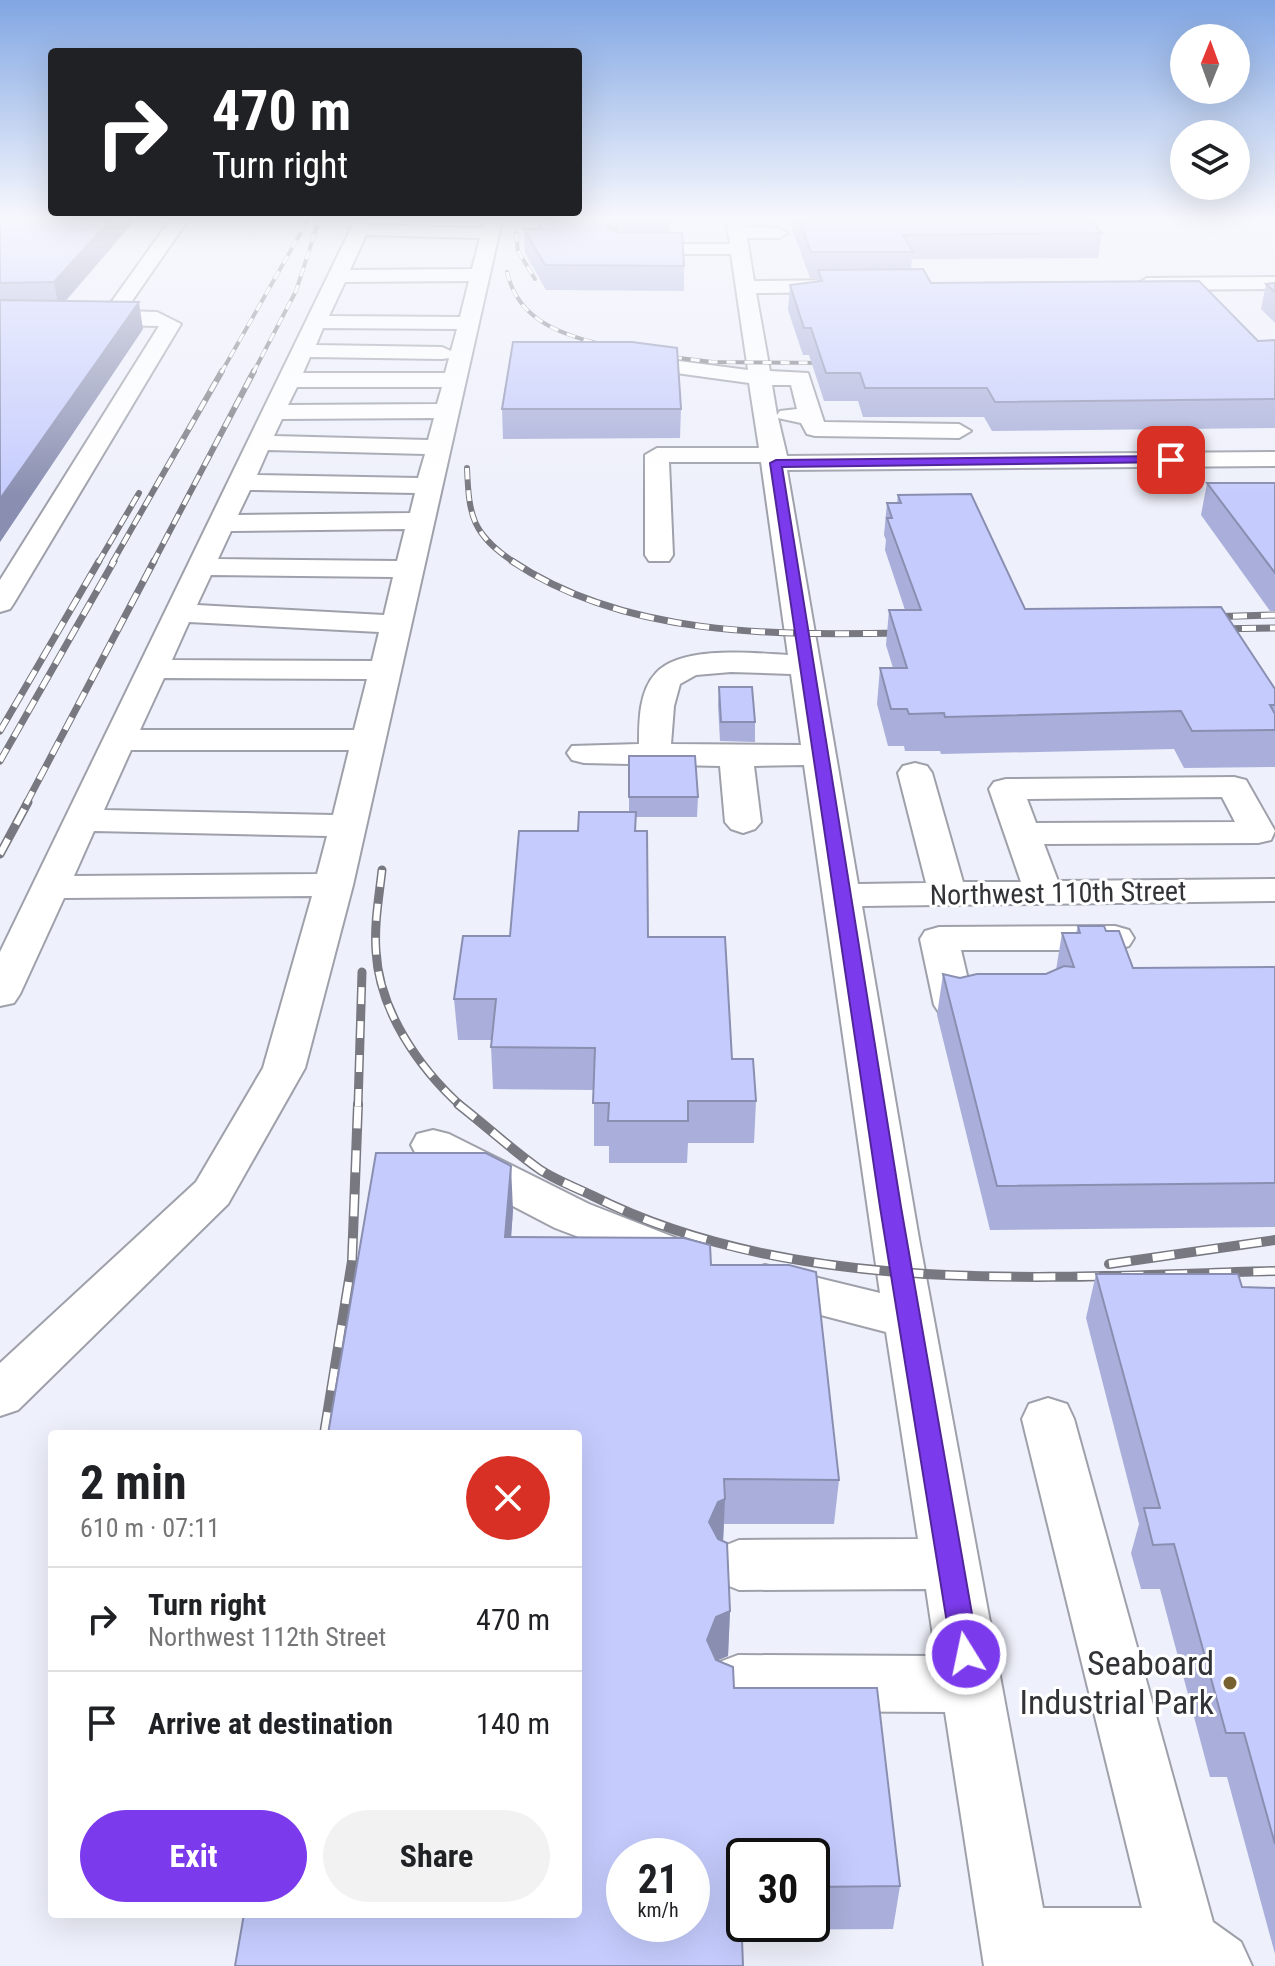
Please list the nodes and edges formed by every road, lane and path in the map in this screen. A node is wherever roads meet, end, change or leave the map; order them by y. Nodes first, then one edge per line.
1 (115, 312) edge
2 (322, 312) edge
3 (432, 312) edge
4 (444, 312) edge
5 (450, 312) edge
6 (469, 312) edge
7 (752, 312) edge
8 (0, 317) edge
9 (111, 317) junction
10 (303, 351) junction
11 (600, 360) edge
12 (289, 380) junction
13 (274, 412) junction
14 (810, 416) junction
15 (770, 428) junction
16 (959, 431) dead end
17 (1082, 438) dead end
18 (259, 443) junction
19 (440, 447) junction
20 (1096, 460) junction
21 (1273, 465) edge
22 (241, 482) junction
23 (430, 486) junction
24 (422, 521) junction
25 (222, 523) junction
26 (659, 555) dead end
27 (201, 567) junction
28 (411, 569) junction
29 (0, 603) edge
30 (179, 613) junction
31 (397, 624) junction
32 (807, 665) junction
33 (153, 669) junction
34 (386, 670) junction
35 (119, 740) junction
36 (369, 740) junction
37 (584, 753) dead end
38 (655, 754) junction
39 (820, 755) junction
40 (736, 756) junction
41 (915, 773) dead end
42 (82, 820) junction
43 (743, 822) dead end
44 (348, 826) junction
45 (1022, 834) junction
46 (334, 885) junction
47 (51, 887) junction
48 (1275, 890) edge
49 (1037, 893) junction
50 (948, 894) junction
51 (841, 895) junction
52 (1121, 938) edge
53 (1032, 949) junction
54 (0, 994) edge
55 (954, 1005) edge
56 (433, 1145) dead end
57 (909, 1319) junction
58 (0, 1395) edge
59 (1048, 1419) dead end
60 (950, 1564) junction
61 (739, 1565) dead end
62 (738, 1683) dead end
63 (971, 1684) junction
64 (1017, 1954) edge
65 (1201, 1954) edge

1 - 9 street
2 - 10 street
3 - 10 street
4 - 12 street
5 - 13 street
6 - 19 street
7 - 15 street
8 - 9 street
9 - 29 street
10 - 12 street
11 - 15 street
12 - 13 street
13 - 18 street
14 - 15 street
14 - 15 street
14 - 16 street
15 - 20 street
15 - 26 street
15 - 32 street
17 - 20 street
18 - 19 street
18 - 22 street
19 - 23 street
20 - 21 street
22 - 23 street
22 - 25 street
23 - 24 street
24 - 25 street
24 - 28 street
25 - 27 street
27 - 28 street
27 - 30 street
28 - 31 street
30 - 31 street
30 - 33 street
31 - 34 street
32 - 38 street
32 - 39 street
33 - 34 street
33 - 35 street
34 - 36 street
35 - 36 street
35 - 42 street
36 - 44 street
37 - 38 street
38 - 40 street
39 - 40 street
39 - 51 street
40 - 43 street
41 - 50 street
42 - 44 street
42 - 47 street
44 - 46 street
45 - 45 street
45 - 49 street
46 - 47 street
46 - 58 street
47 - 54 street
48 - 49 street, Northwest 110th Street
49 - 50 street, Northwest 110th Street
49 - 53 street
50 - 51 street, Northwest 110th Street
51 - 57 street
52 - 53 street
53 - 55 street
56 - 57 street
57 - 60 street
59 - 65 street
60 - 61 street
60 - 63 street
62 - 63 street
63 - 64 street
64 - 65 street

